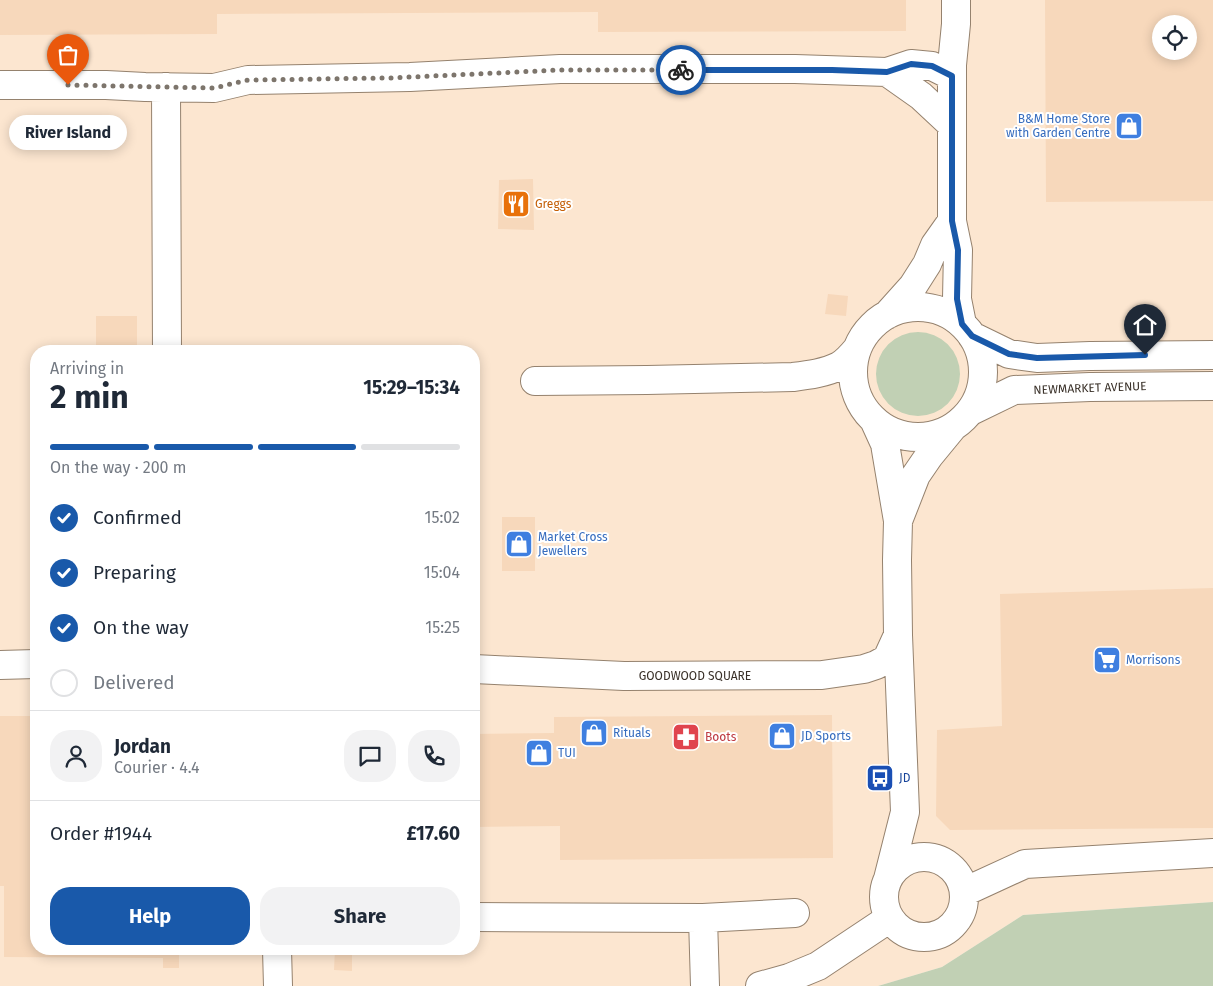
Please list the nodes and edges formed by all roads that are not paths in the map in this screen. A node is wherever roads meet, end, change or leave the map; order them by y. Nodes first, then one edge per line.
1 (956, 0) edge
2 (887, 72) junction
3 (952, 76) junction
4 (0, 85) edge
5 (166, 87) junction
6 (951, 124) junction
7 (952, 221) junction
8 (887, 315) junction
9 (967, 330) junction
10 (167, 345) edge
11 (857, 350) junction
12 (1213, 355) edge
13 (536, 380) dead end
14 (1213, 386) edge
15 (962, 419) junction
16 (875, 422) junction
17 (898, 521) junction
18 (898, 634) junction
19 (30, 664) edge
20 (0, 666) edge
21 (480, 669) edge
22 (906, 812) junction
23 (1213, 853) edge
24 (939, 859) junction
25 (888, 879) junction
26 (964, 892) junction
27 (795, 913) dead end
28 (480, 917) edge
29 (703, 918) junction
30 (890, 918) junction
31 (277, 955) edge
32 (278, 986) edge
33 (705, 986) edge
34 (760, 986) edge

1 - 3 street
2 - 3 street
2 - 5 street
2 - 6 street
3 - 6 street
4 - 5 street
5 - 10 street
6 - 7 street
7 - 8 street
7 - 9 street
8 - 9 street
8 - 11 street
9 - 12 street
9 - 15 street
11 - 13 street
11 - 16 street
14 - 15 street, NEWMARKET AVENUE
15 - 16 street
15 - 17 street
16 - 17 street
17 - 18 street
18 - 21 street, GOODWOOD SQUARE
18 - 22 street
19 - 20 street
22 - 24 street
22 - 25 street
23 - 26 street
24 - 25 street
24 - 26 street
25 - 30 street
26 - 30 street
27 - 29 street
28 - 29 street
29 - 33 street
30 - 34 street
31 - 32 street

